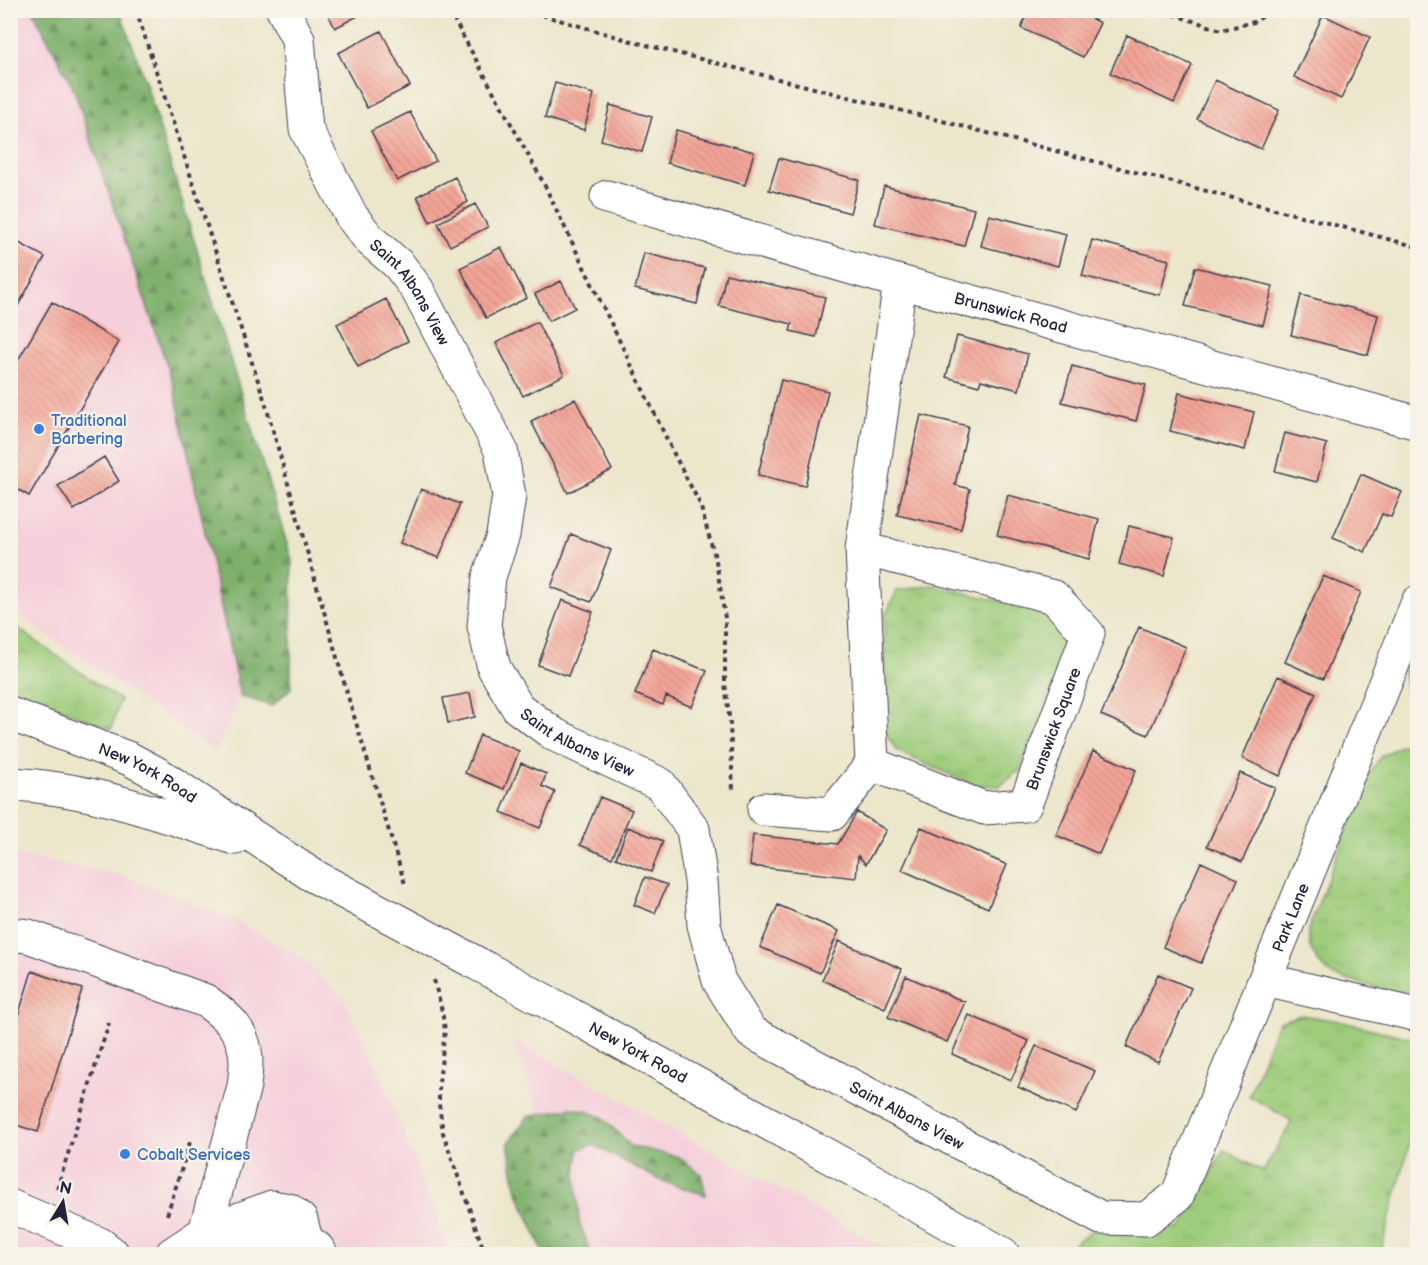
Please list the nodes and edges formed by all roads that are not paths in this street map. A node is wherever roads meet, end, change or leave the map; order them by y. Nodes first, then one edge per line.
1 (283, 10) edge
2 (607, 197) dead end
3 (900, 282) junction
4 (1418, 423) edge
5 (862, 549) junction
6 (1418, 602) edge
7 (10, 714) edge
8 (872, 764) junction
9 (10, 784) edge
10 (764, 809) dead end
11 (274, 850) junction
12 (10, 934) edge
13 (1265, 980) junction
14 (1418, 1015) edge
15 (10, 1206) edge
16 (1146, 1219) joint
17 (215, 1243) edge
18 (314, 1247) edge
19 (113, 1254) edge
20 (172, 1254) edge
21 (1003, 1254) edge

1 - 16 street, Saint Albans View
2 - 3 street, Brunswick Road
3 - 4 street, Brunswick Road
3 - 5 street
5 - 8 street
5 - 8 street, Brunswick Square
6 - 13 street, Park Lane
7 - 11 street, New York Road
8 - 10 street
9 - 11 street, New York Road
11 - 21 street, New York Road, bridge
12 - 17 street
13 - 14 street
13 - 16 street, Park Lane
15 - 19 street
17 - 18 street
17 - 20 street

